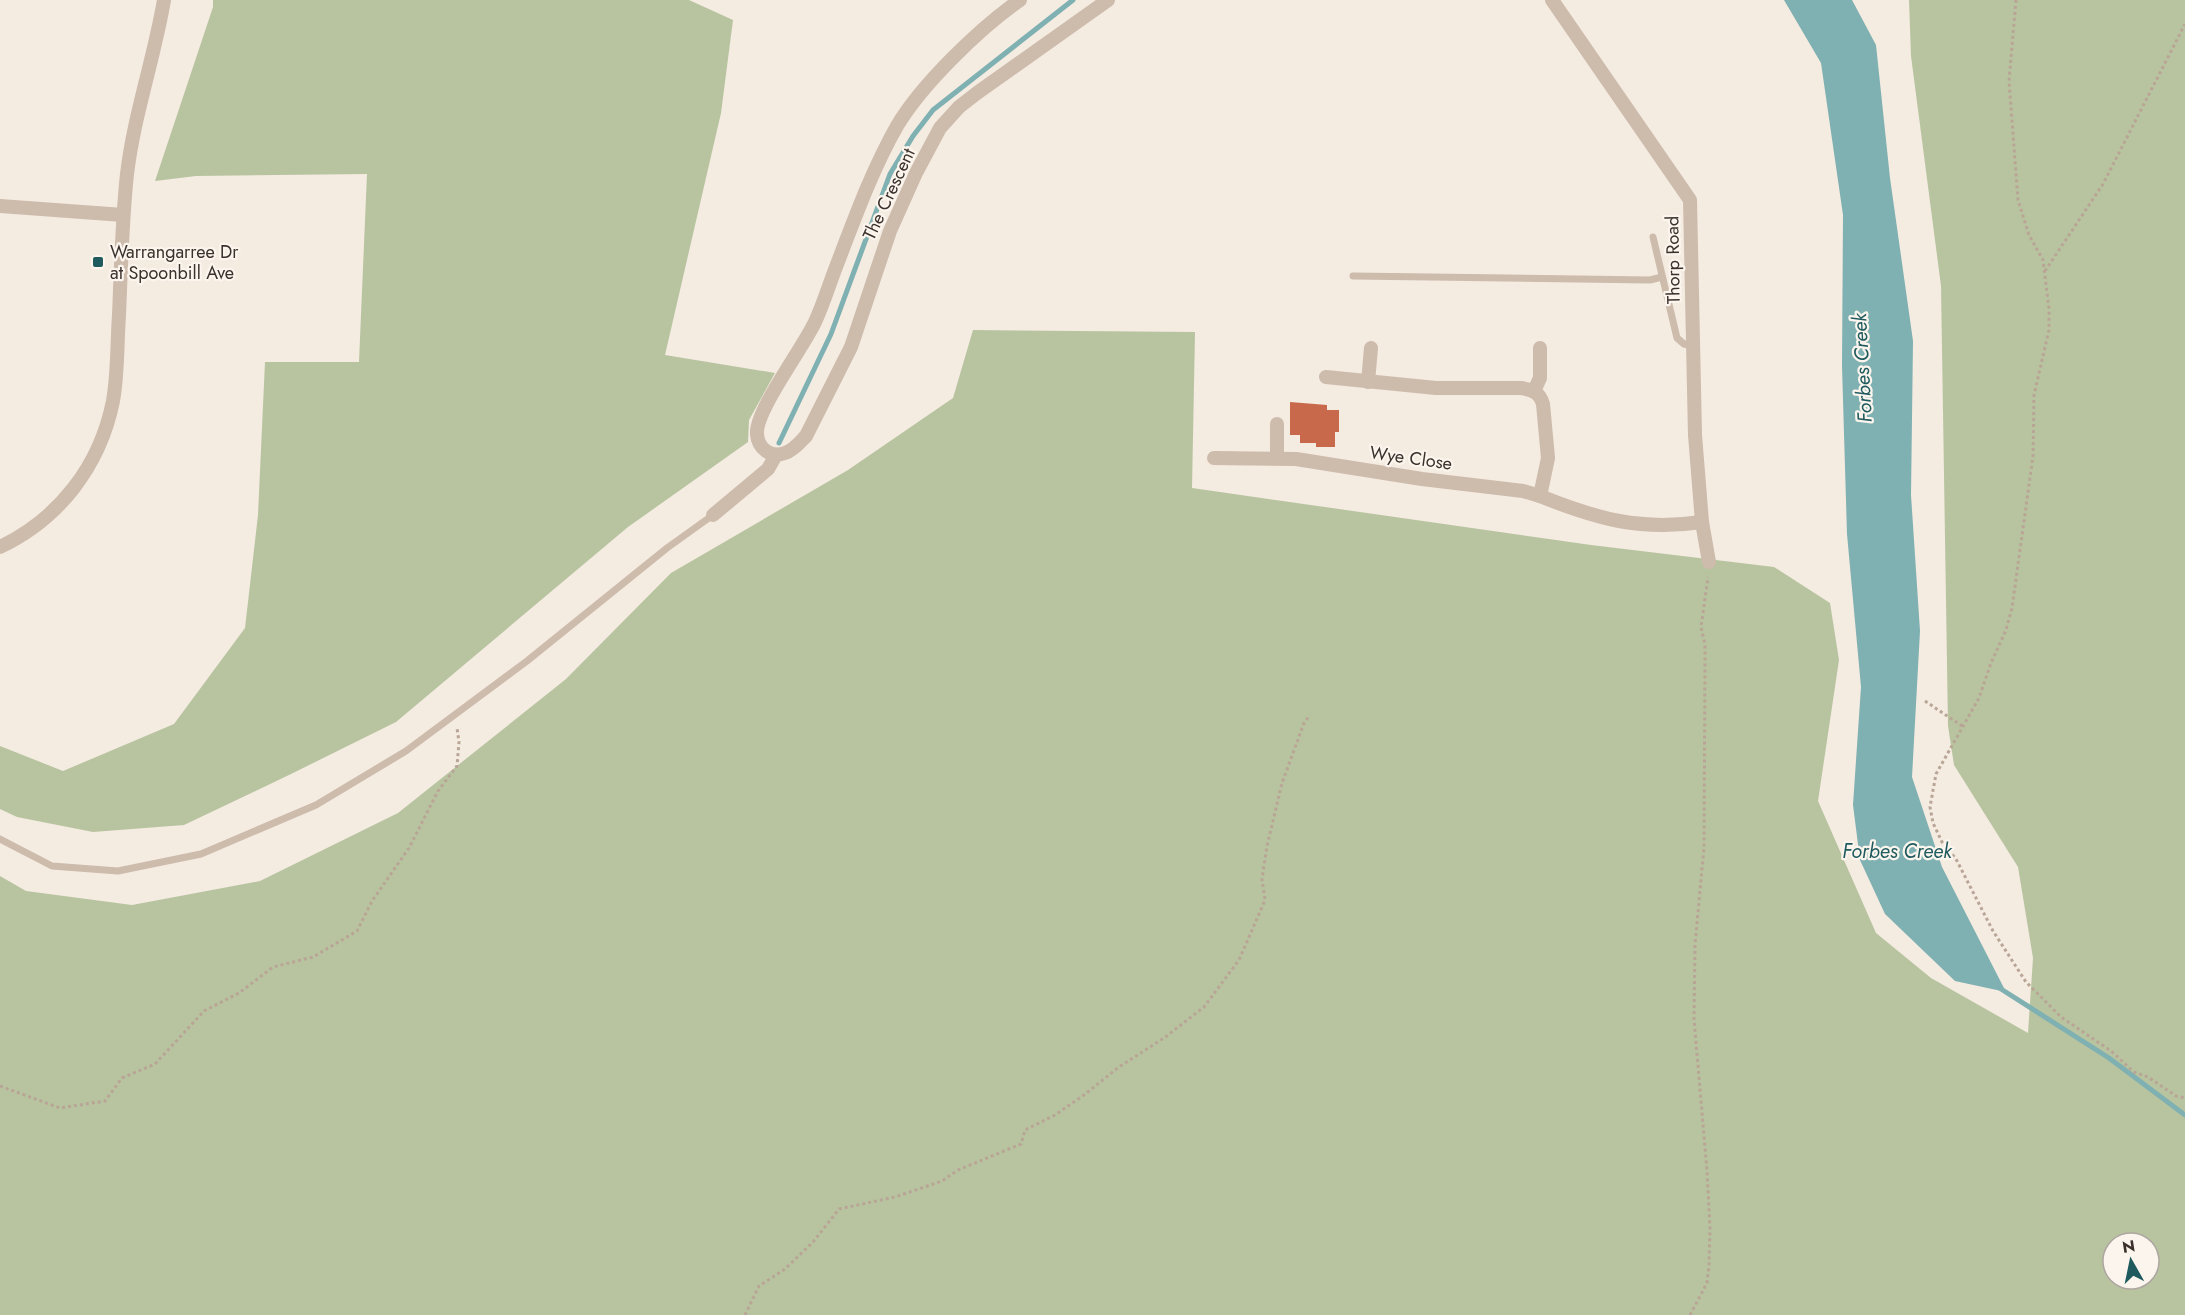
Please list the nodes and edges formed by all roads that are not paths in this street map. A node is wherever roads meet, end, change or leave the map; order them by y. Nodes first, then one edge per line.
1 (164, 0) edge
2 (1020, 0) edge
3 (1108, 0) edge
4 (1552, 0) edge
5 (0, 206) edge
6 (123, 215) junction
7 (1653, 237) dead end
8 (1353, 276) dead end
9 (1662, 277) junction
10 (1693, 346) junction
11 (1371, 348) dead end
12 (1540, 348) dead end
13 (1326, 377) dead end
14 (1368, 382) junction
15 (1534, 391) junction
16 (1277, 424) dead end
17 (776, 455) junction
18 (1215, 458) dead end
19 (1277, 458) junction
20 (1540, 496) junction
21 (713, 515) joint
22 (1702, 522) junction
23 (0, 547) edge
24 (1709, 562) road end
25 (0, 839) edge

1 - 6 street
2 - 17 street, The Crescent
3 - 17 street, The Crescent
4 - 10 street, Thorp Road
5 - 6 street
6 - 23 street
7 - 9 lane
8 - 9 lane
9 - 10 lane
10 - 22 street, Thorp Road
11 - 14 street
12 - 15 street
13 - 14 street
14 - 15 street
15 - 20 street
16 - 19 street
17 - 21 street, The Crescent
18 - 19 street, Wye Close
19 - 20 street, Wye Close
20 - 22 street, Wye Close
21 - 25 lane
22 - 24 street, Thorp Road

